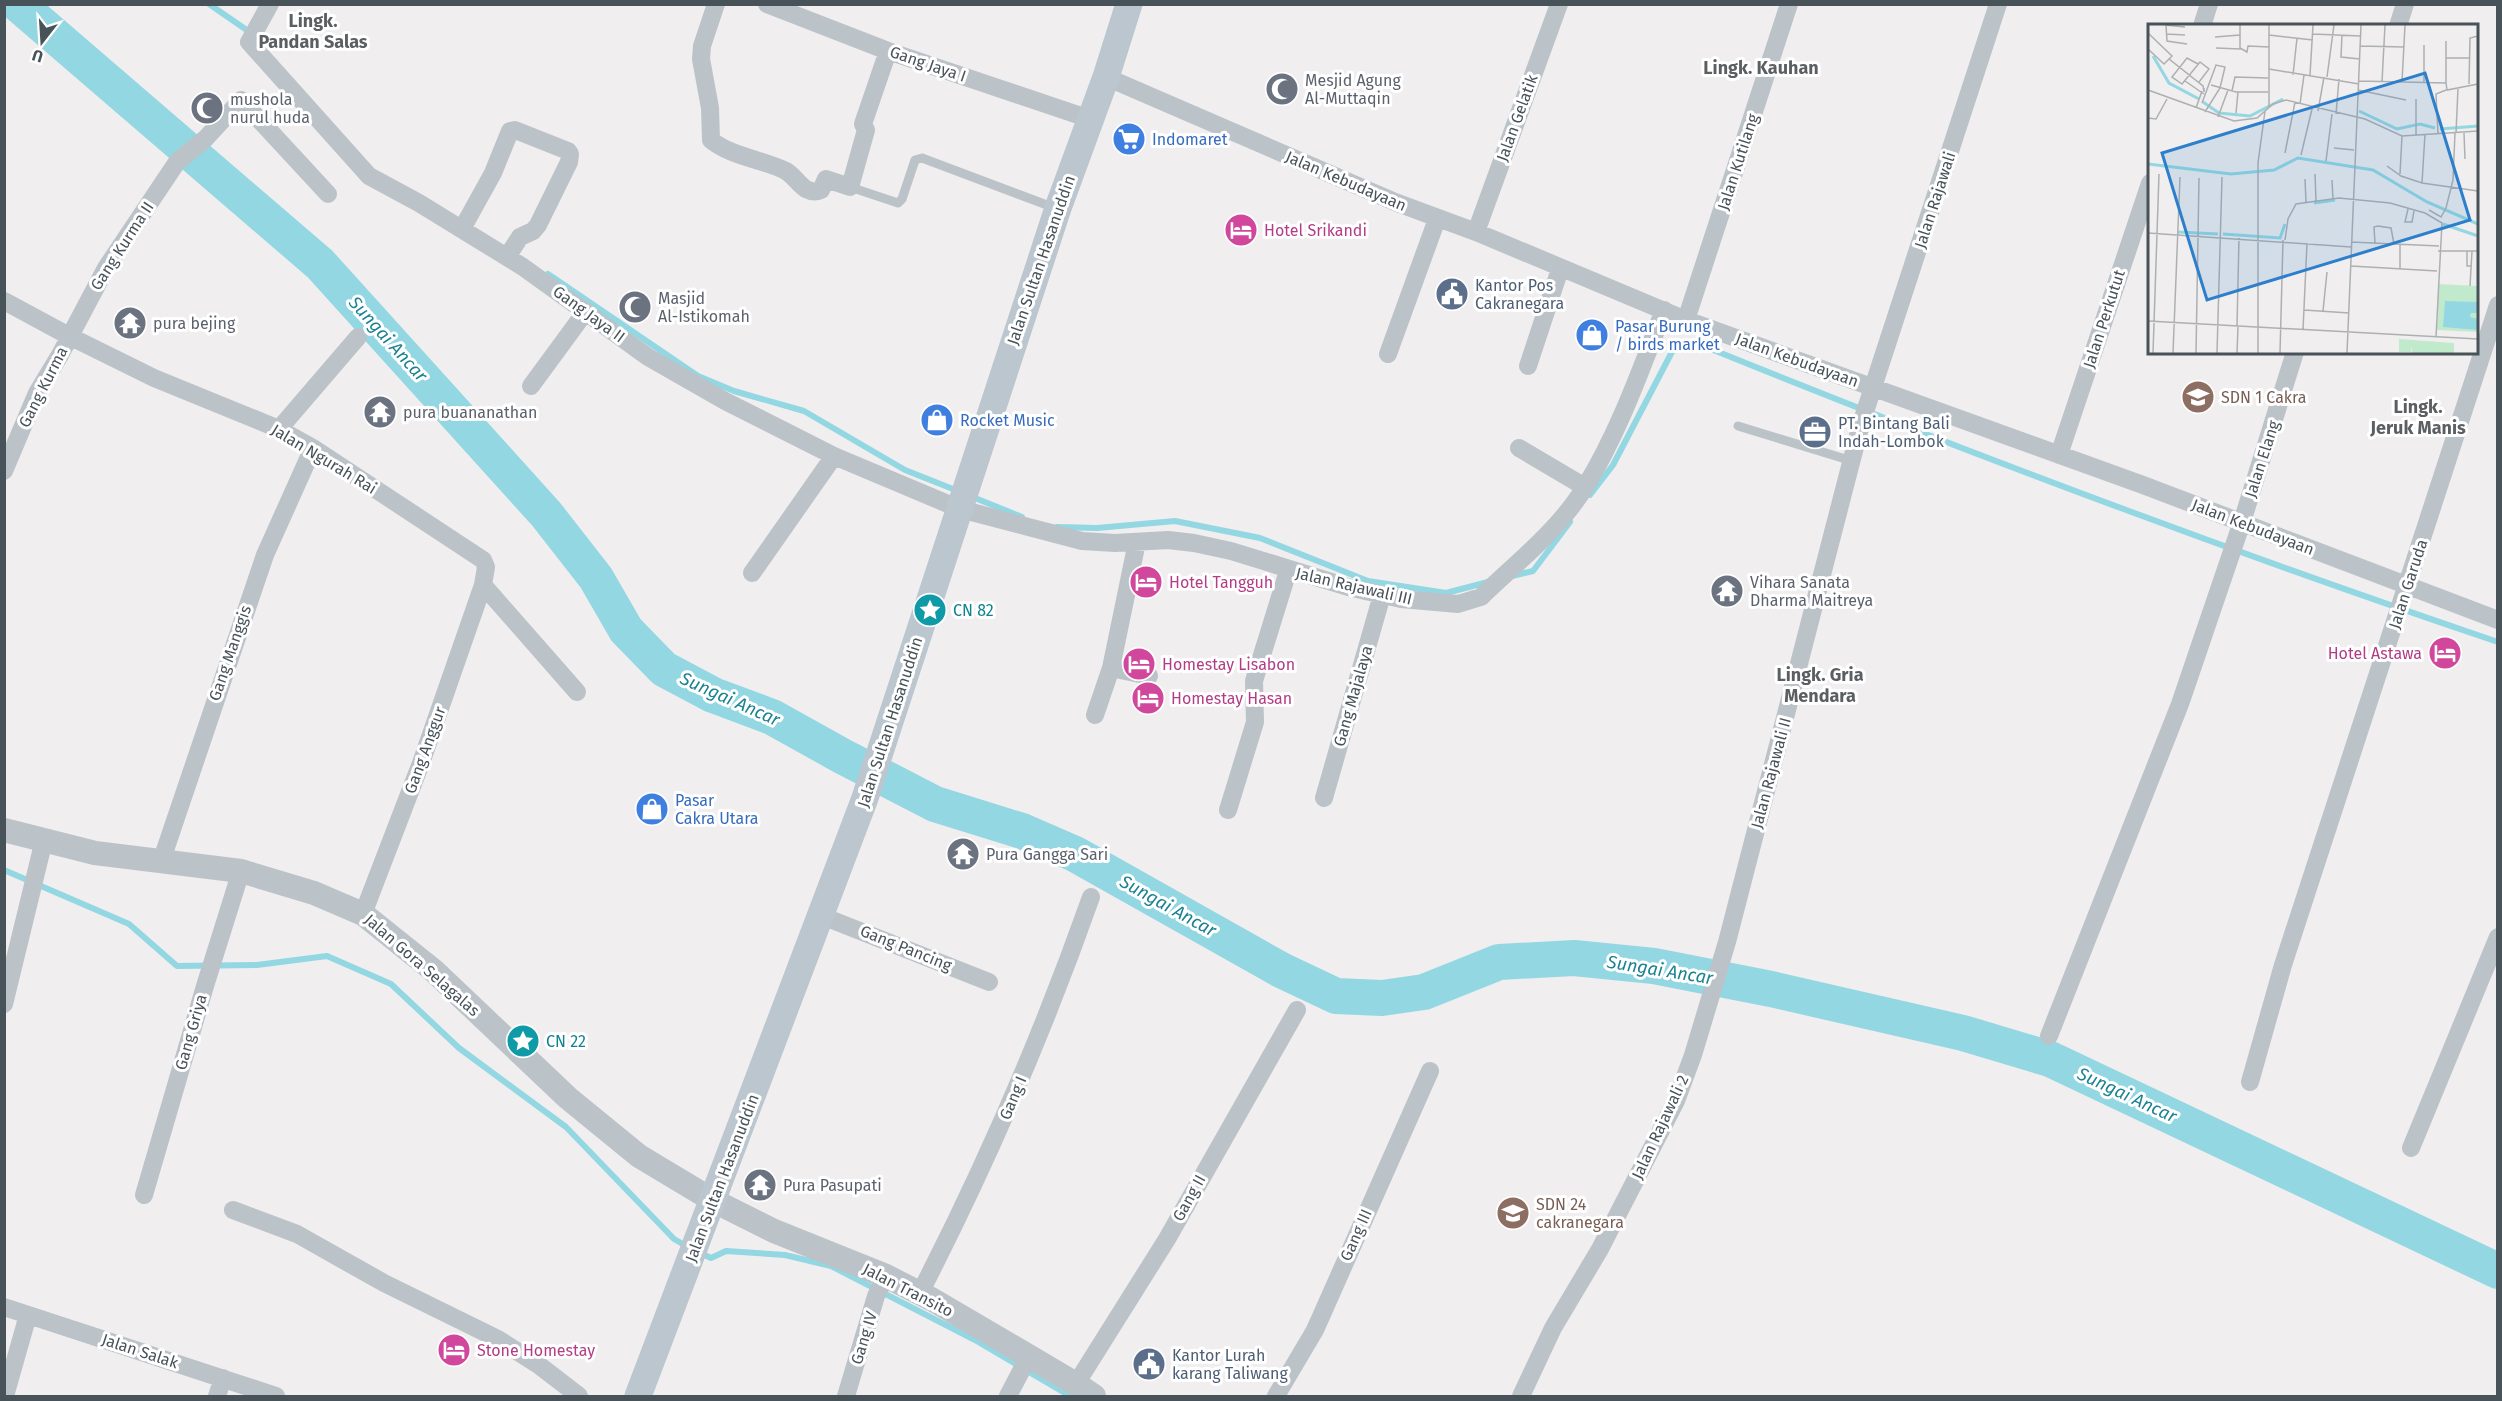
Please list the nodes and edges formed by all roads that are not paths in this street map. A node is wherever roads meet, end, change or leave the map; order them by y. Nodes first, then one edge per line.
1 (270, 4) edge
2 (716, 4) edge
3 (767, 4) edge
4 (1129, 4) edge
5 (1559, 4) edge
6 (1789, 4) edge
7 (1998, 4) edge
8 (2209, 4) edge
9 (2405, 4) edge
10 (2203, 24) edge
11 (2399, 24) edge
12 (888, 51) junction
13 (1106, 77) junction
14 (1090, 119) junction
15 (850, 187) junction
16 (2148, 189) edge
17 (328, 194) dead end
18 (1058, 208) junction
19 (1437, 219) junction
20 (465, 221) junction
21 (1476, 232) junction
22 (508, 256) junction
23 (1560, 269) junction
24 (4, 301) edge
25 (2498, 305) edge
26 (1664, 310) junction
27 (586, 311) junction
28 (1686, 320) junction
29 (69, 336) junction
30 (358, 337) dead end
31 (1388, 354) dead end
32 (2294, 354) edge
33 (1528, 366) dead end
34 (531, 386) dead end
35 (1872, 392) junction
36 (1738, 426) dead end
37 (279, 429) junction
38 (313, 448) junction
39 (1519, 448) dead end
40 (2060, 455) junction
41 (834, 456) junction
42 (1852, 461) junction
43 (4, 471) edge
44 (1585, 488) junction
45 (961, 505) junction
46 (2240, 526) junction
47 (1137, 542) junction
48 (1288, 570) junction
49 (752, 573) dead end
50 (483, 585) junction
51 (2407, 589) junction
52 (1382, 595) junction
53 (2498, 620) edge
54 (1112, 668) junction
55 (1149, 676) dead end
56 (577, 692) dead end
57 (1095, 715) dead end
58 (1324, 798) dead end
59 (1228, 810) dead end
60 (4, 830) edge
61 (44, 840) junction
62 (161, 862) junction
63 (241, 871) junction
64 (1091, 897) dead end
65 (363, 914) junction
66 (822, 916) junction
67 (2498, 938) edge
68 (1727, 942) joint
69 (989, 982) dead end
70 (4, 1004) edge
71 (1297, 1010) dead end
72 (2049, 1036) dead end
73 (1430, 1071) dead end
74 (2250, 1082) dead end
75 (2411, 1148) dead end
76 (144, 1195) dead end
77 (714, 1201) junction
78 (233, 1210) dead end
79 (882, 1284) junction
80 (920, 1293) junction
81 (4, 1307) edge
82 (28, 1315) junction
83 (1028, 1358) junction
84 (224, 1378) junction
85 (1085, 1390) edge
86 (5, 1396) edge
87 (217, 1396) edge
88 (276, 1396) edge
89 (579, 1396) edge
90 (638, 1396) edge
91 (846, 1396) edge
92 (1008, 1396) edge
93 (1276, 1396) edge
94 (1521, 1396) edge

1 - 20 street, Gang Jaya II
2 - 15 street
3 - 12 street, Gang Jaya I
4 - 13 main road, Jalan Sultan Hasanuddin
5 - 21 street, Jalan Gelatik
6 - 28 street, Jalan Kutilang
7 - 35 street, Jalan Rajawali
8 - 10 street
9 - 11 street
12 - 14 street, Gang Jaya I
12 - 15 street
13 - 14 main road, Jalan Sultan Hasanuddin
13 - 19 street, Jalan Kebudayaan
14 - 18 main road, Jalan Sultan Hasanuddin
15 - 18 lane
16 - 40 street, Jalan Perkutut
17 - 29 street, Gang Kurma II
18 - 45 main road, Jalan Sultan Hasanuddin
19 - 21 street, Jalan Kebudayaan
19 - 31 street
20 - 22 street, Gang Jaya II
20 - 22 street
21 - 23 street, Jalan Kebudayaan
22 - 27 street, Gang Jaya II
23 - 26 street, Jalan Kebudayaan
23 - 33 street
24 - 29 street, Jalan Ngurah Rai
25 - 51 street, Jalan Garuda
26 - 28 street, Jalan Kebudayaan
26 - 44 street, Jalan Rajawali III
27 - 34 street
27 - 41 street, Gang Jaya II
28 - 35 street, Jalan Kebudayaan
29 - 37 street, Jalan Ngurah Rai
29 - 43 street, Gang Kurma
30 - 37 street
32 - 46 street, Jalan Elang
35 - 40 street, Jalan Kebudayaan
35 - 42 street, Jalan Rajawali II
36 - 42 lane
37 - 38 street, Jalan Ngurah Rai
38 - 50 street, Jalan Ngurah Rai
38 - 62 street, Gang Manggis
39 - 44 street
40 - 46 street, Jalan Kebudayaan
41 - 45 street, Gang Jaya II
41 - 49 street
42 - 68 street, Jalan Rajawali II
44 - 52 street, Jalan Rajawali III
45 - 47 street, Jalan Rajawali III
45 - 66 main road, Jalan Sultan Hasanuddin
46 - 51 street, Jalan Kebudayaan
46 - 72 street, Jalan Elang
47 - 48 street, Jalan Rajawali III
47 - 54 street
48 - 52 street, Jalan Rajawali III
48 - 59 street
50 - 56 street
50 - 65 street, Gang Anggur
51 - 53 street, Jalan Kebudayaan
51 - 74 street, Jalan Garuda
52 - 58 street, Gang Majalaya
54 - 55 street
54 - 57 street
60 - 61 street, Jalan Gora Selagalas
61 - 62 street, Jalan Gora Selagalas
61 - 70 street
62 - 63 street, Jalan Gora Selagalas
63 - 65 street, Jalan Gora Selagalas
63 - 76 street, Gang Griya
64 - 80 street, Gang I
65 - 77 street, Jalan Gora Selagalas
66 - 69 street, Gang Pancing
66 - 77 main road, Jalan Sultan Hasanuddin
67 - 75 street
68 - 94 street, Jalan Rajawali 2
71 - 85 street, Gang II
73 - 93 street, Gang III
77 - 79 street, Jalan Transito
77 - 90 main road, Jalan Sultan Hasanuddin
78 - 89 street
79 - 80 street, Jalan Transito
79 - 91 street, Gang IV
80 - 83 street, Jalan Transito
81 - 82 street, Jalan Salak
82 - 84 street, Jalan Salak
82 - 86 street
83 - 85 street, Jalan Transito
83 - 92 street
84 - 87 street
84 - 88 street, Jalan Salak

